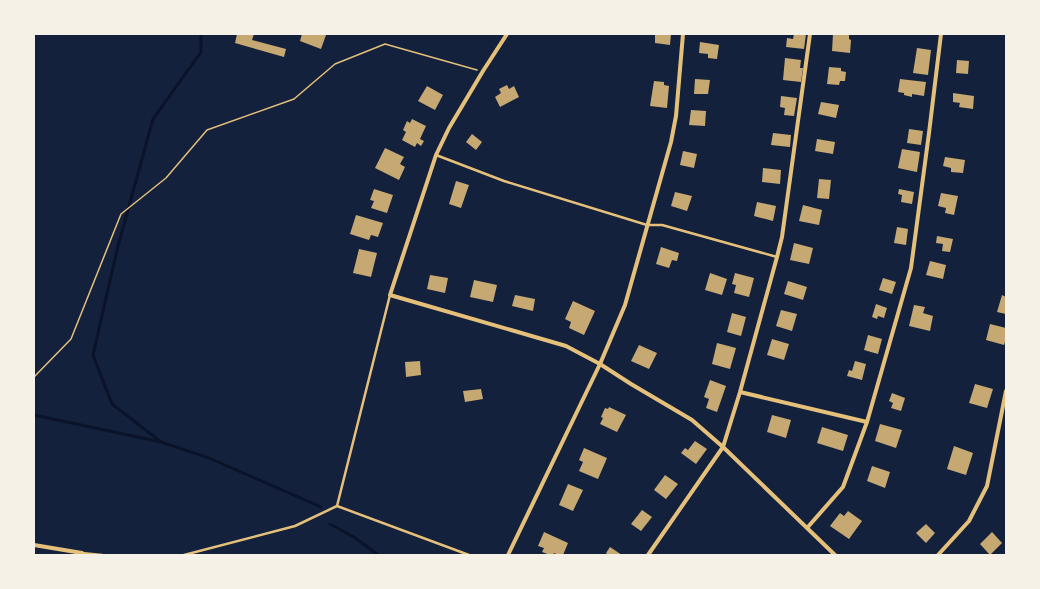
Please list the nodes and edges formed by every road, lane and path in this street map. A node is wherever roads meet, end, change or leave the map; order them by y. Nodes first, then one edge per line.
1 (507, 34) edge
2 (683, 34) edge
3 (810, 34) edge
4 (941, 34) edge
5 (483, 71) junction
6 (436, 156) junction
7 (647, 225) junction
8 (777, 257) junction
9 (390, 295) junction
10 (600, 364) junction
11 (34, 378) edge
12 (1006, 391) edge
13 (740, 392) junction
14 (867, 422) junction
15 (723, 447) junction
16 (337, 506) junction
17 (807, 528) junction
18 (34, 545) edge
19 (83, 554) edge
20 (102, 555) edge
21 (184, 555) edge
22 (469, 555) edge
23 (508, 555) edge
24 (648, 555) edge
25 (835, 555) edge
26 (938, 555) edge

1 - 5 street
2 - 7 street
3 - 8 street
4 - 14 street
5 - 6 street
5 - 11 path
6 - 7 lane
6 - 9 street
7 - 8 lane
7 - 10 street
8 - 13 street
9 - 10 street
9 - 16 lane
10 - 15 street
10 - 23 street
12 - 26 street
13 - 14 street
13 - 15 street
14 - 17 street
15 - 17 street
15 - 24 street
16 - 21 lane
16 - 22 lane
17 - 25 street
18 - 19 street
19 - 20 lane

